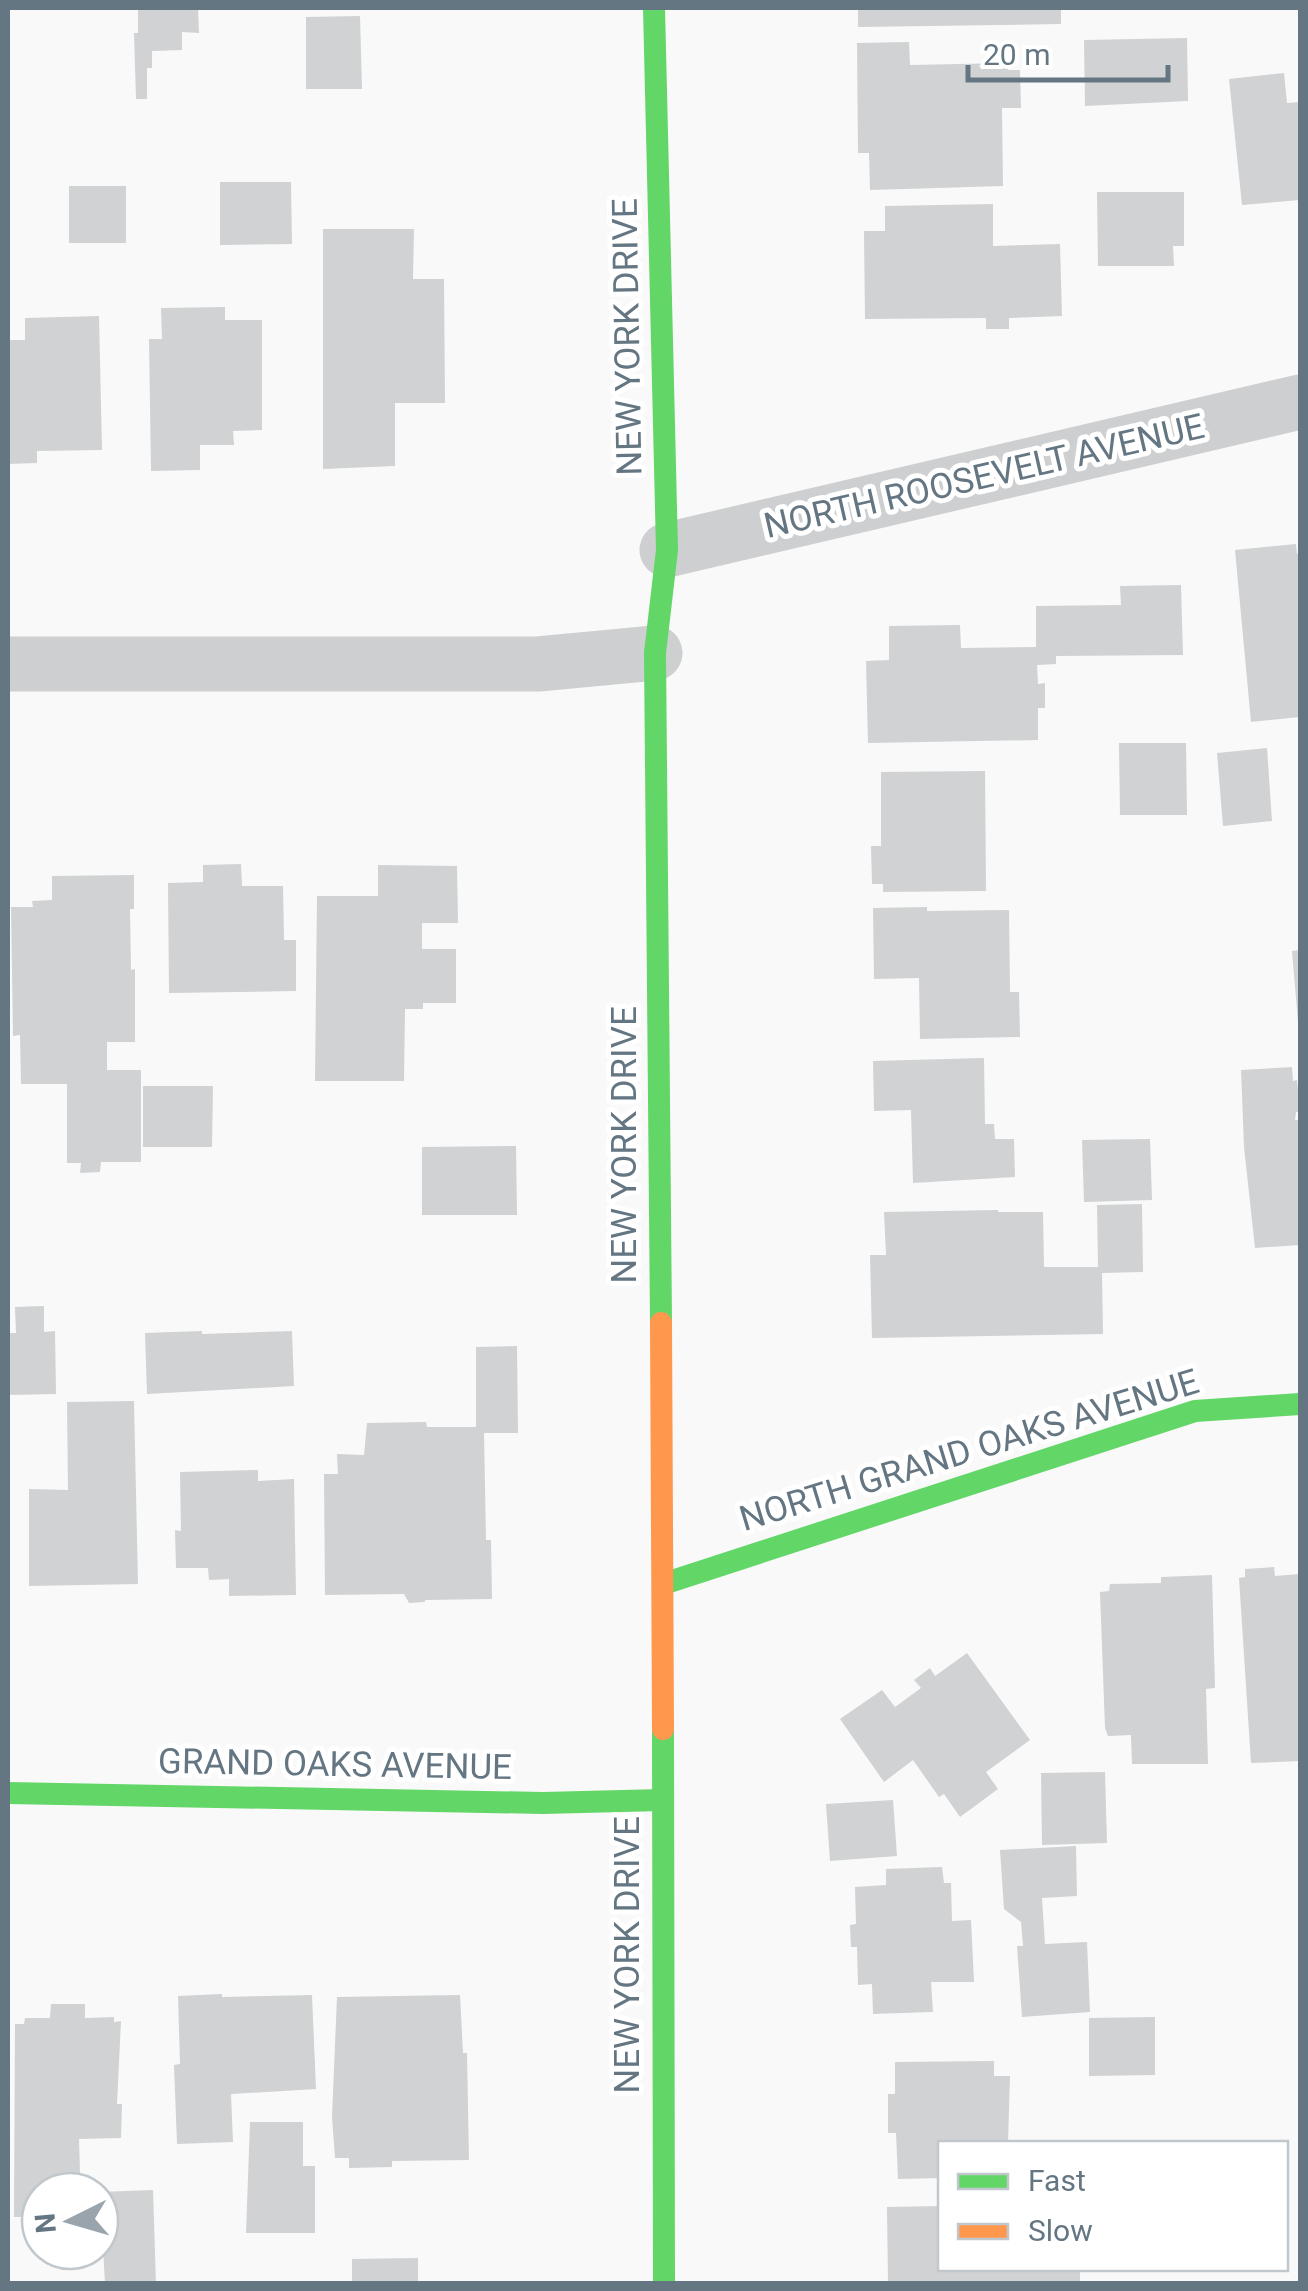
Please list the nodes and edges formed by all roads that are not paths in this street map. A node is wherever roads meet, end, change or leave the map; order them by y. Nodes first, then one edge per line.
1 (654, 8) edge
2 (1300, 402) edge
3 (668, 550) junction
4 (655, 653) junction
5 (8, 664) edge
6 (1300, 1404) edge
7 (663, 1584) junction
8 (8, 1793) edge
9 (662, 1800) junction
10 (664, 2284) edge

1 - 3 street, NEW YORK DRIVE
2 - 3 street, NORTH ROOSEVELT AVENUE
3 - 4 street, NEW YORK DRIVE
4 - 5 street
4 - 7 street, NEW YORK DRIVE
6 - 7 street, NORTH GRAND OAKS AVENUE
7 - 9 street, NEW YORK DRIVE
8 - 9 street, GRAND OAKS AVENUE
9 - 10 street, NEW YORK DRIVE

